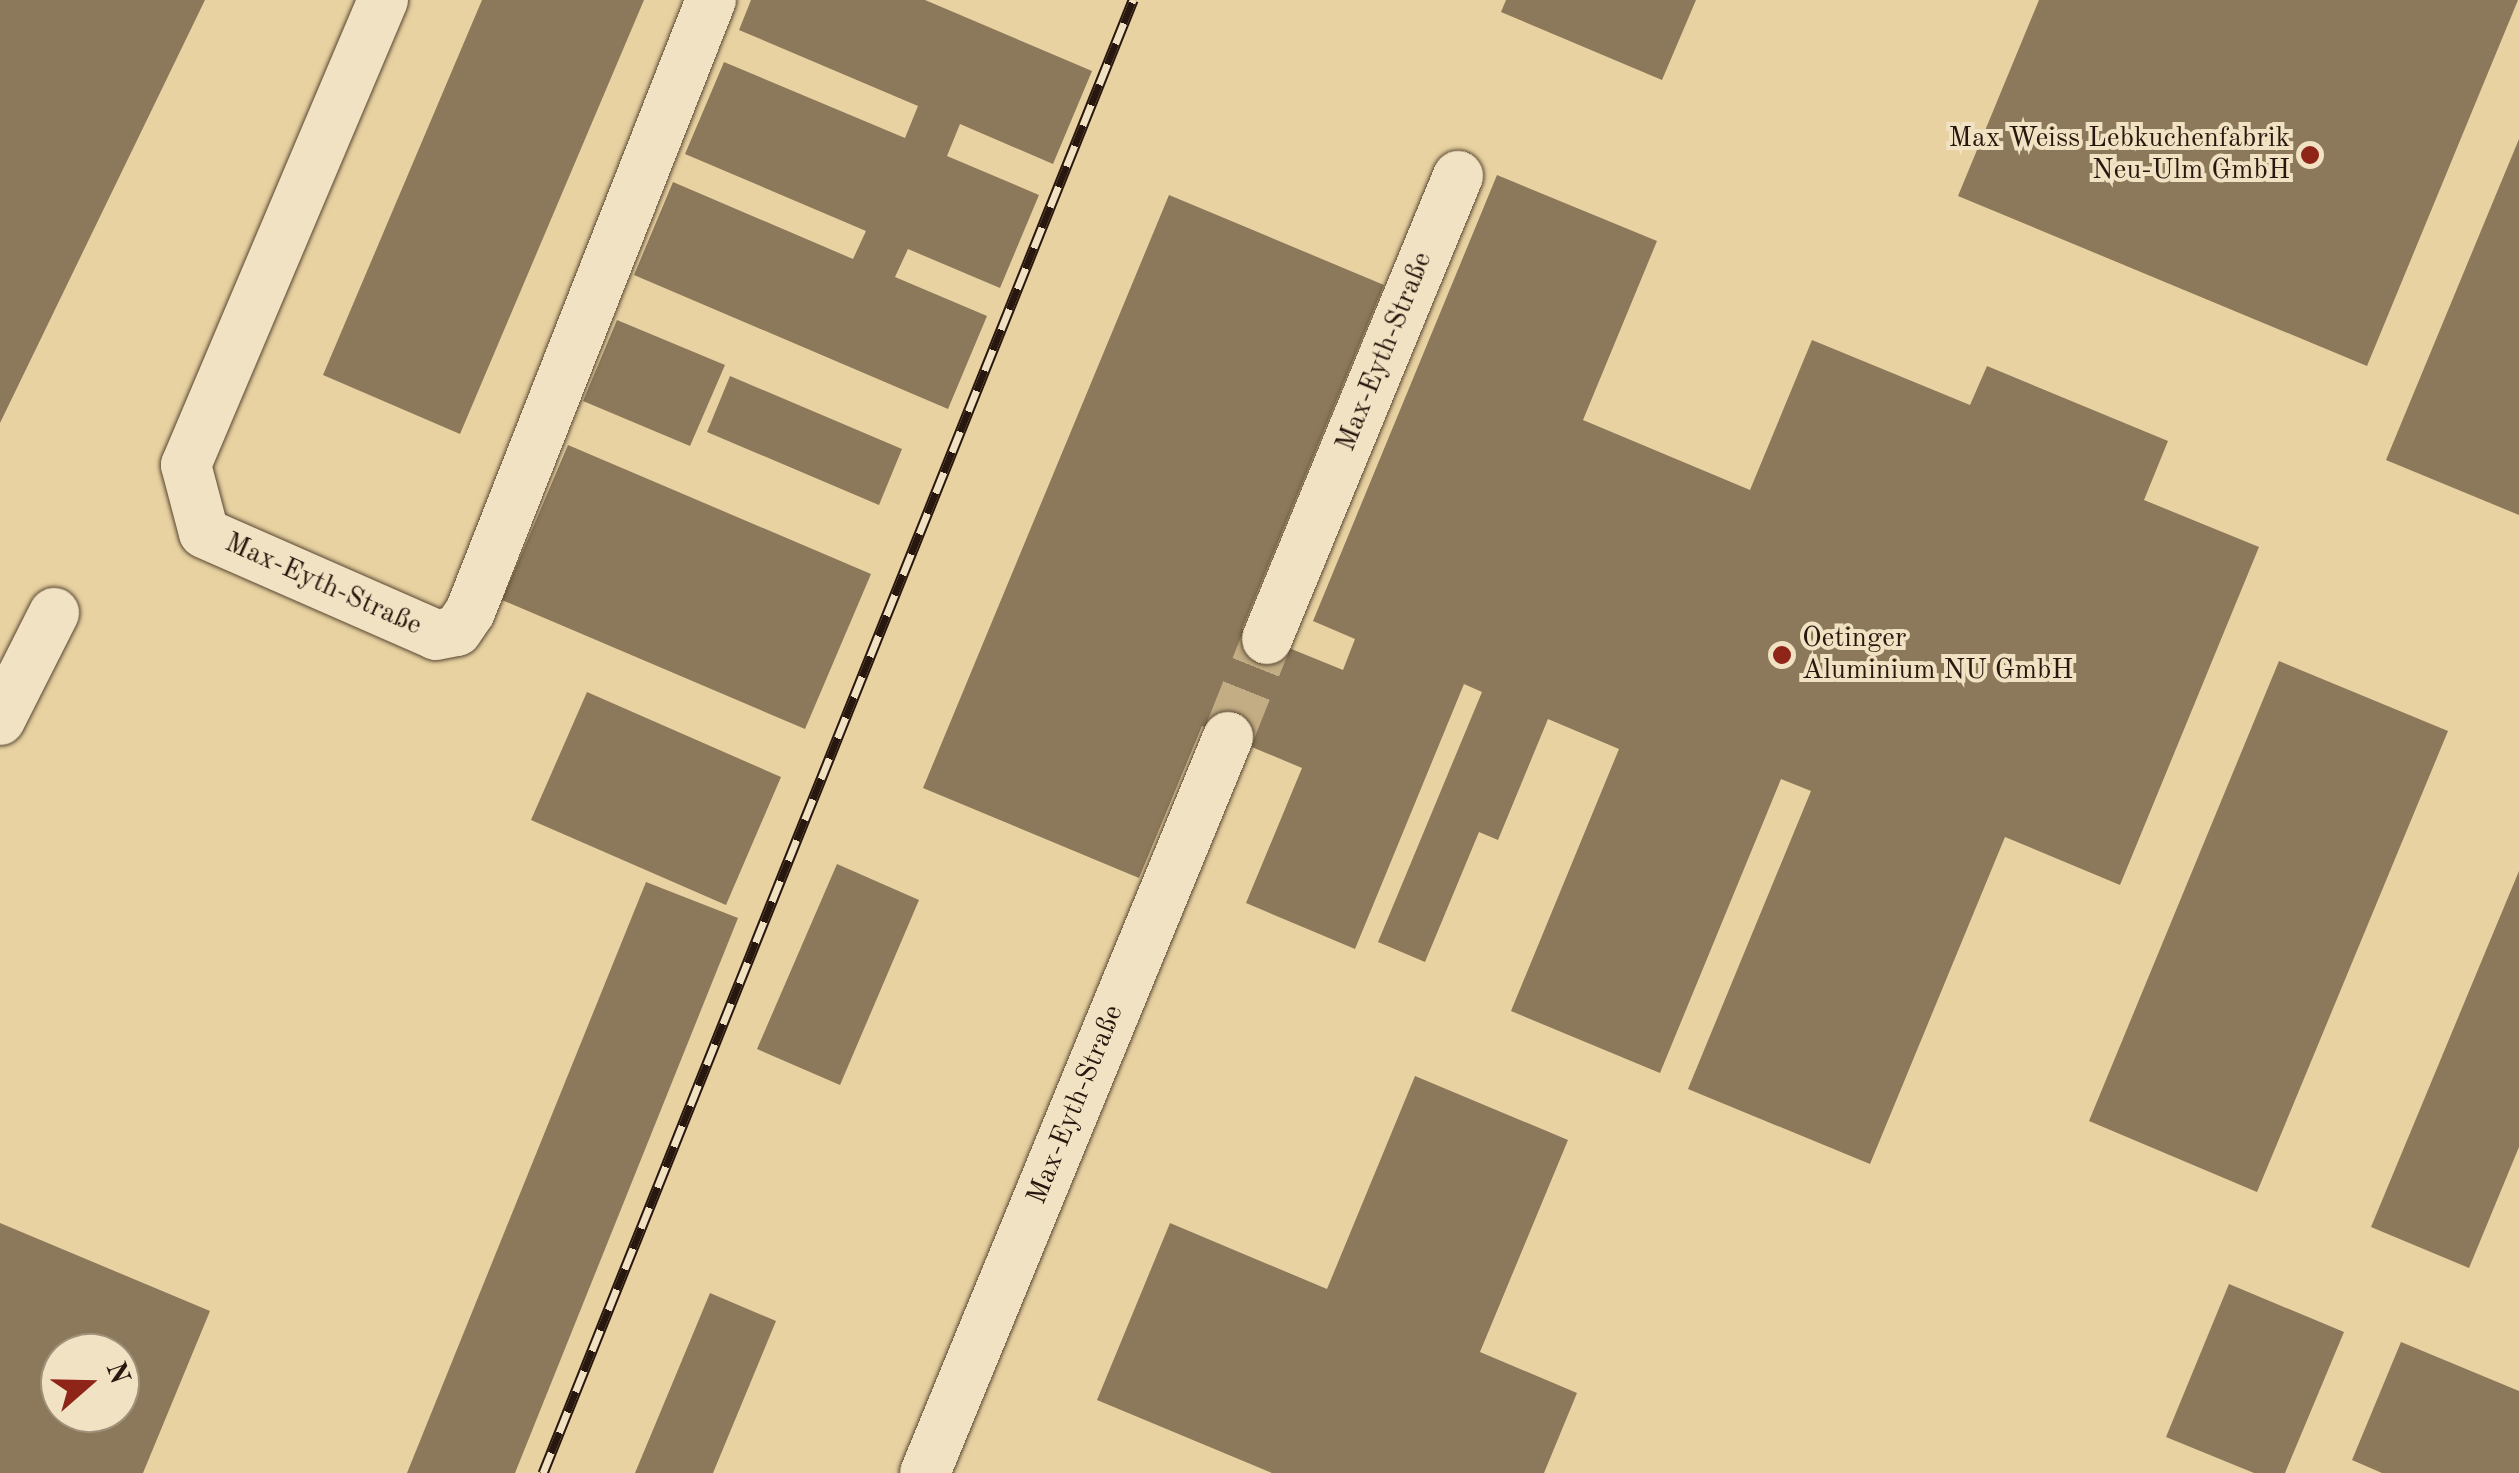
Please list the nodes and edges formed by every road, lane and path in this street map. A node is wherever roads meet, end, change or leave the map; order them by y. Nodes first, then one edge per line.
1 (383, 0) edge
2 (710, 0) edge
3 (1458, 176) dead end
4 (54, 613) dead end
5 (1267, 640) tunnel mouth
6 (0, 720) edge
7 (1228, 737) tunnel mouth
8 (925, 1473) edge

1 - 2 lane, Max-Eyth-Straße
3 - 5 lane, Max-Eyth-Straße
4 - 6 lane
7 - 8 lane, Max-Eyth-Straße

